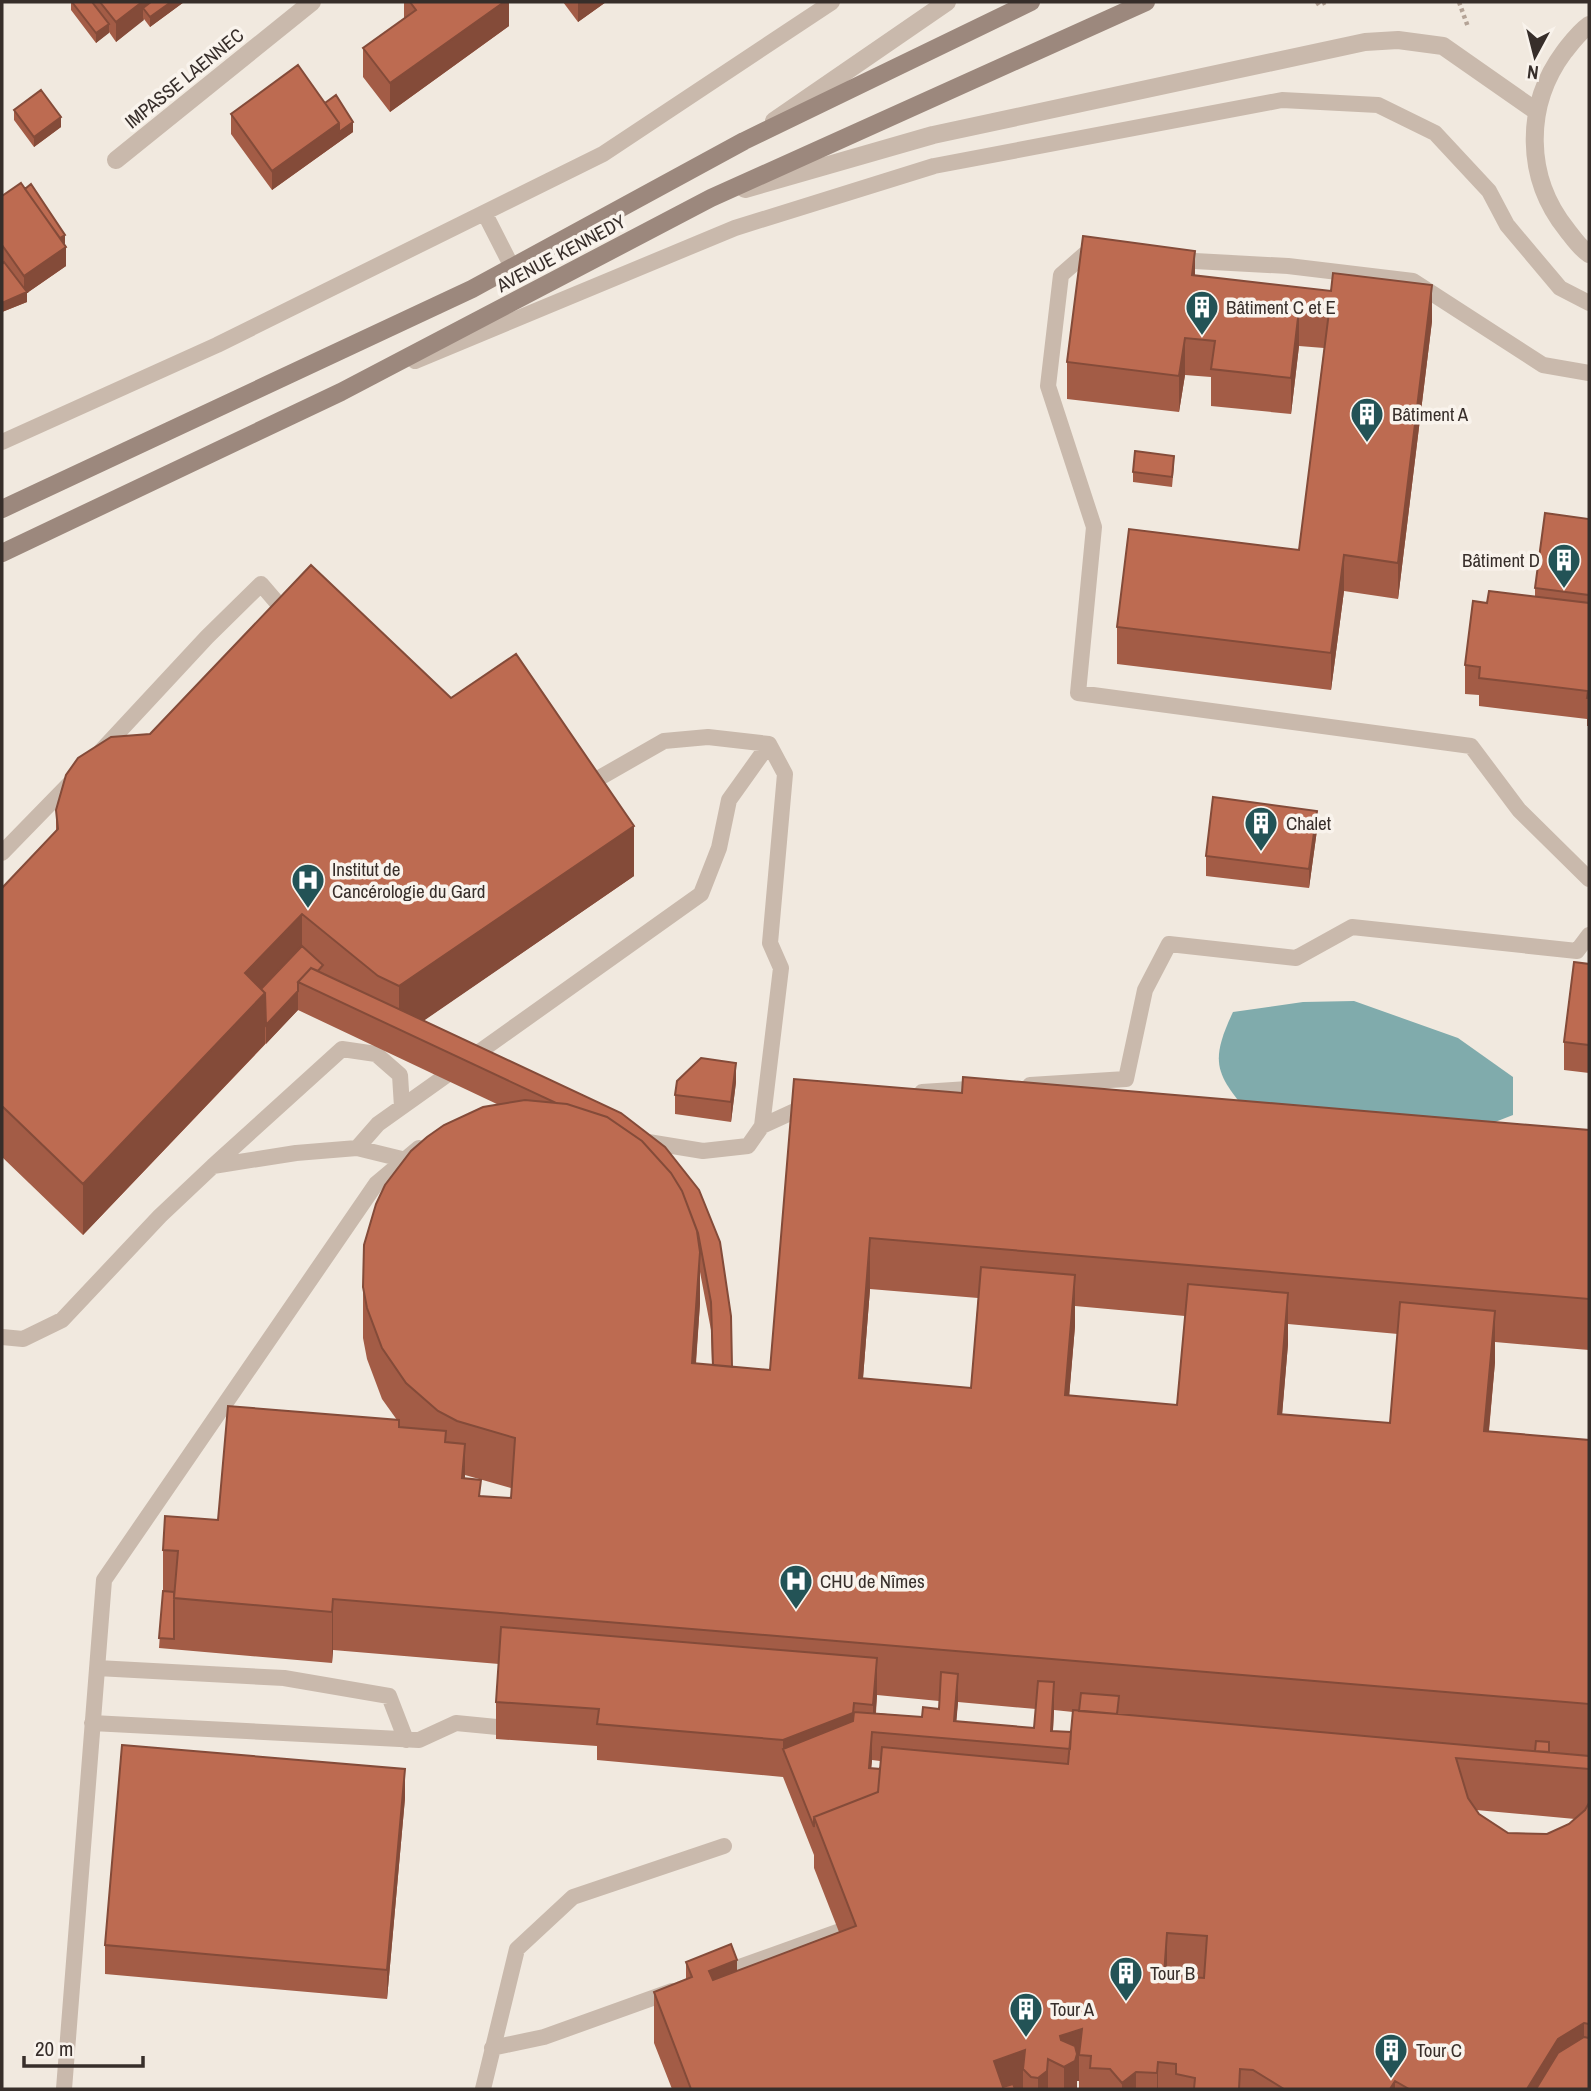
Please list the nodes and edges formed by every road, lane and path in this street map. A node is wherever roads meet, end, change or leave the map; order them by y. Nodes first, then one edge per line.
1 (312, 2) edge
2 (832, 2) edge
3 (947, 2) edge
4 (1031, 2) edge
5 (1146, 2) edge
6 (1317, 2) edge
7 (1326, 2) edge
8 (1589, 25) edge
9 (1536, 110) junction
10 (744, 141) junction
11 (116, 160) dead end
12 (711, 198) junction
13 (485, 214) junction
14 (1589, 254) edge
15 (1119, 257) edge
16 (1155, 259) edge
17 (512, 267) junction
18 (1589, 303) edge
19 (1589, 373) edge
20 (341, 392) junction
21 (2, 442) edge
22 (2, 509) edge
23 (2, 553) edge
24 (279, 604) edge
25 (769, 744) junction
26 (594, 781) edge
27 (2, 853) edge
28 (1589, 879) edge
29 (1589, 935) edge
30 (905, 1093) edge
31 (823, 1098) edge
32 (402, 1107) junction
33 (762, 1126) junction
34 (621, 1138) edge
35 (430, 1139) edge
36 (357, 1148) junction
37 (405, 1160) junction
38 (213, 1166) junction
39 (2, 1337) edge
40 (97, 1668) junction
41 (92, 1724) junction
42 (539, 1731) edge
43 (406, 1740) junction
44 (724, 1846) dead end
45 (850, 1913) edge
46 (492, 2048) junction
47 (64, 2089) edge
48 (483, 2089) edge

1 - 11 street, IMPASSE LAENNEC
2 - 13 lane
3 - 10 street
4 - 10 main road, AVENUE KENNEDY
5 - 12 main road, AVENUE KENNEDY
6 - 7 path
8 - 9 street
9 - 12 street
9 - 14 street
10 - 17 main road, AVENUE KENNEDY
12 - 20 main road, AVENUE KENNEDY
13 - 17 lane
13 - 21 lane
15 - 28 lane
16 - 19 lane
17 - 22 main road, AVENUE KENNEDY
18 - 20 lane
20 - 23 main road, AVENUE KENNEDY
24 - 27 lane
25 - 26 lane
25 - 32 lane
25 - 33 lane
29 - 30 lane
31 - 33 lane
32 - 36 lane
32 - 38 lane
33 - 34 lane
35 - 37 lane
36 - 37 lane
36 - 38 lane
37 - 40 lane
38 - 39 lane
40 - 41 lane
40 - 43 lane
41 - 43 lane
41 - 47 lane
42 - 43 lane
44 - 46 lane
45 - 46 lane
46 - 48 lane

